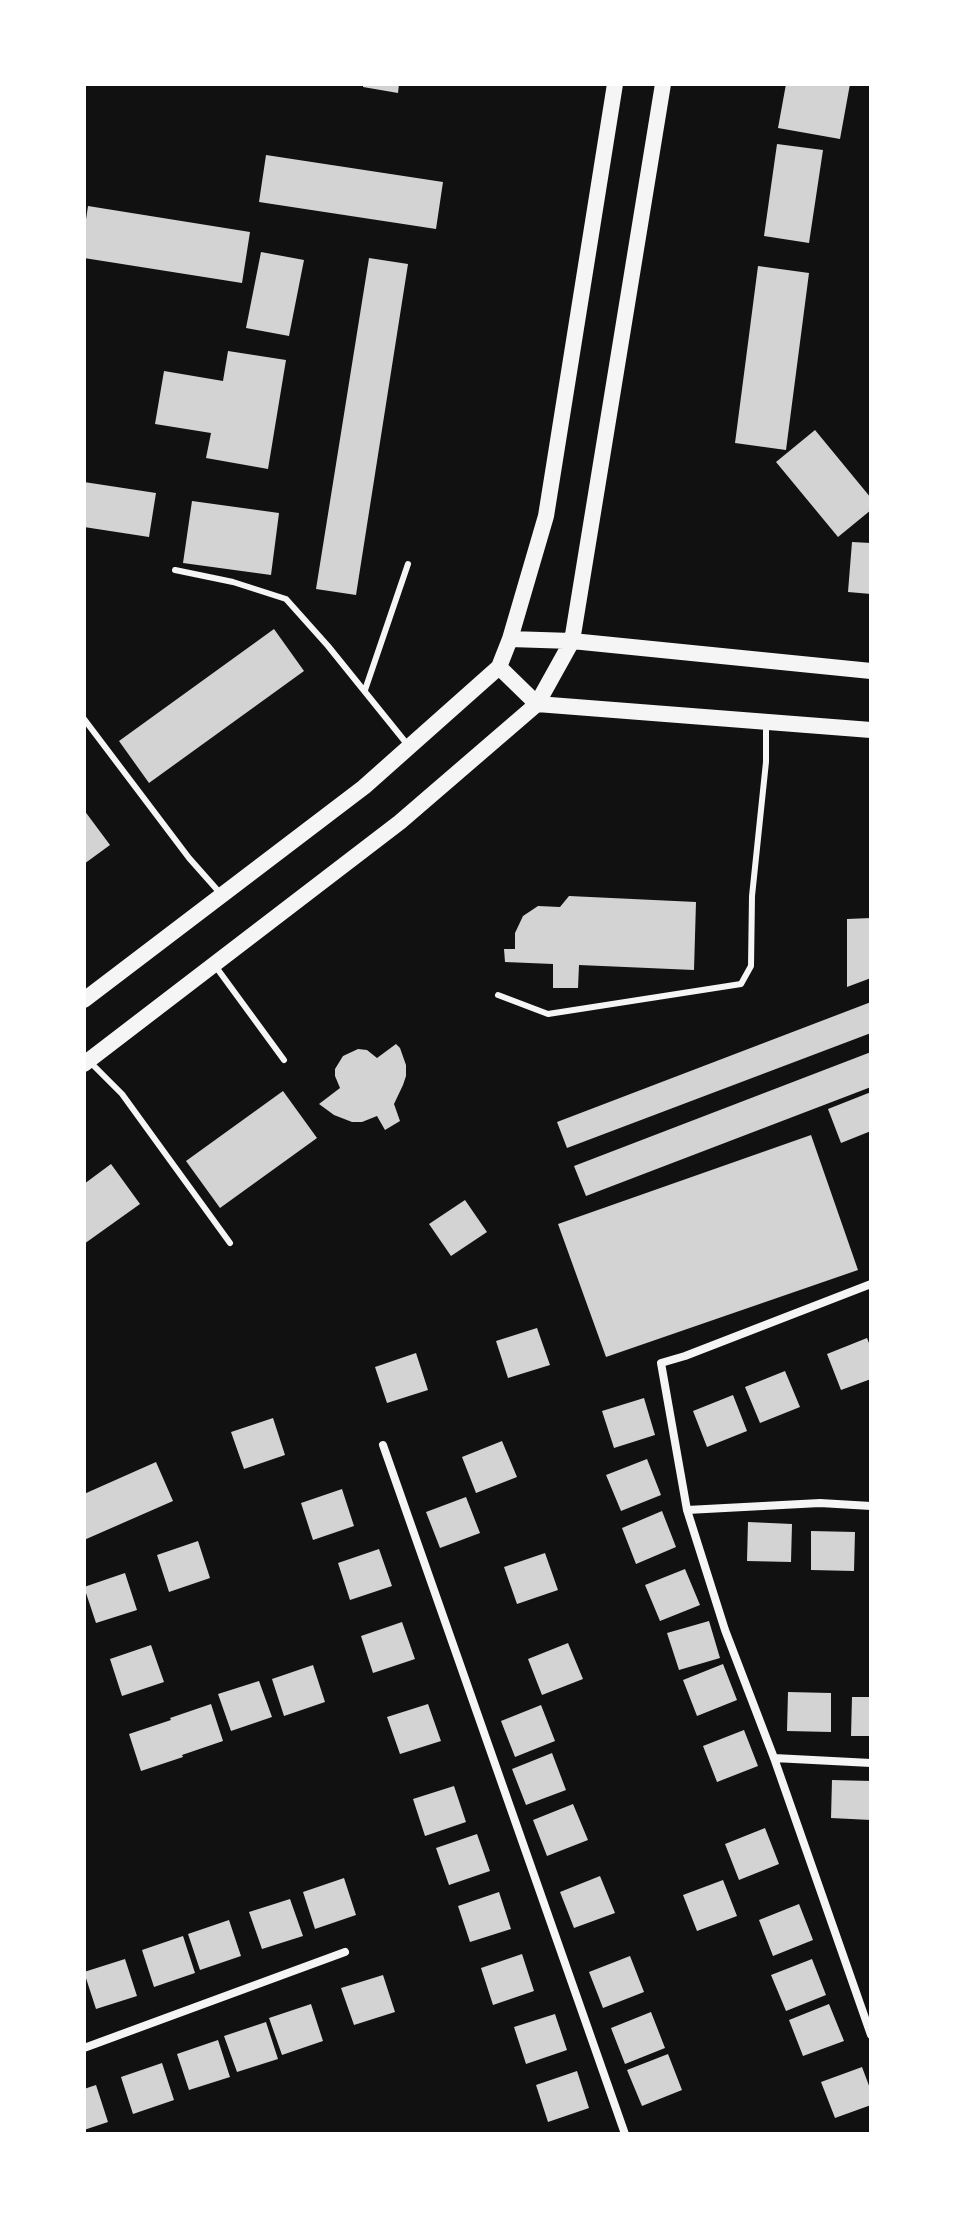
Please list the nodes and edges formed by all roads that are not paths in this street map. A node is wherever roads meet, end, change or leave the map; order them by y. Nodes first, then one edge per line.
1 (615, 84) edge
2 (663, 84) edge
3 (408, 564) dead end
4 (175, 570) dead end
5 (510, 639) junction
6 (572, 641) junction
7 (499, 667) junction
8 (871, 671) edge
9 (365, 690) junction
10 (537, 704) junction
11 (84, 719) edge
12 (766, 721) junction
13 (871, 730) edge
14 (409, 747) junction
15 (223, 895) junction
16 (214, 964) junction
17 (498, 995) dead end
18 (84, 1000) edge
19 (284, 1060) dead end
20 (86, 1062) edge
21 (230, 1243) dead end
22 (871, 1284) edge
23 (383, 1445) dead end
24 (871, 1506) edge
25 (687, 1510) junction
26 (774, 1758) junction
27 (871, 1763) edge
28 (345, 1952) dead end
29 (869, 2023) edge
30 (871, 2035) edge
31 (84, 2048) edge
32 (625, 2134) edge

1 - 5 main road
2 - 6 main road
3 - 9 lane
4 - 9 lane
5 - 6 main road
5 - 7 main road
6 - 8 main road
6 - 10 main road
7 - 10 main road
7 - 14 main road
9 - 14 lane
10 - 12 main road
10 - 16 main road
11 - 15 lane
12 - 13 main road
12 - 17 lane
14 - 15 main road
15 - 18 main road
16 - 19 lane
16 - 20 main road
20 - 21 lane
22 - 25 street
23 - 32 street
24 - 25 street
25 - 26 street
26 - 27 street
26 - 29 street
28 - 31 street
29 - 30 street

